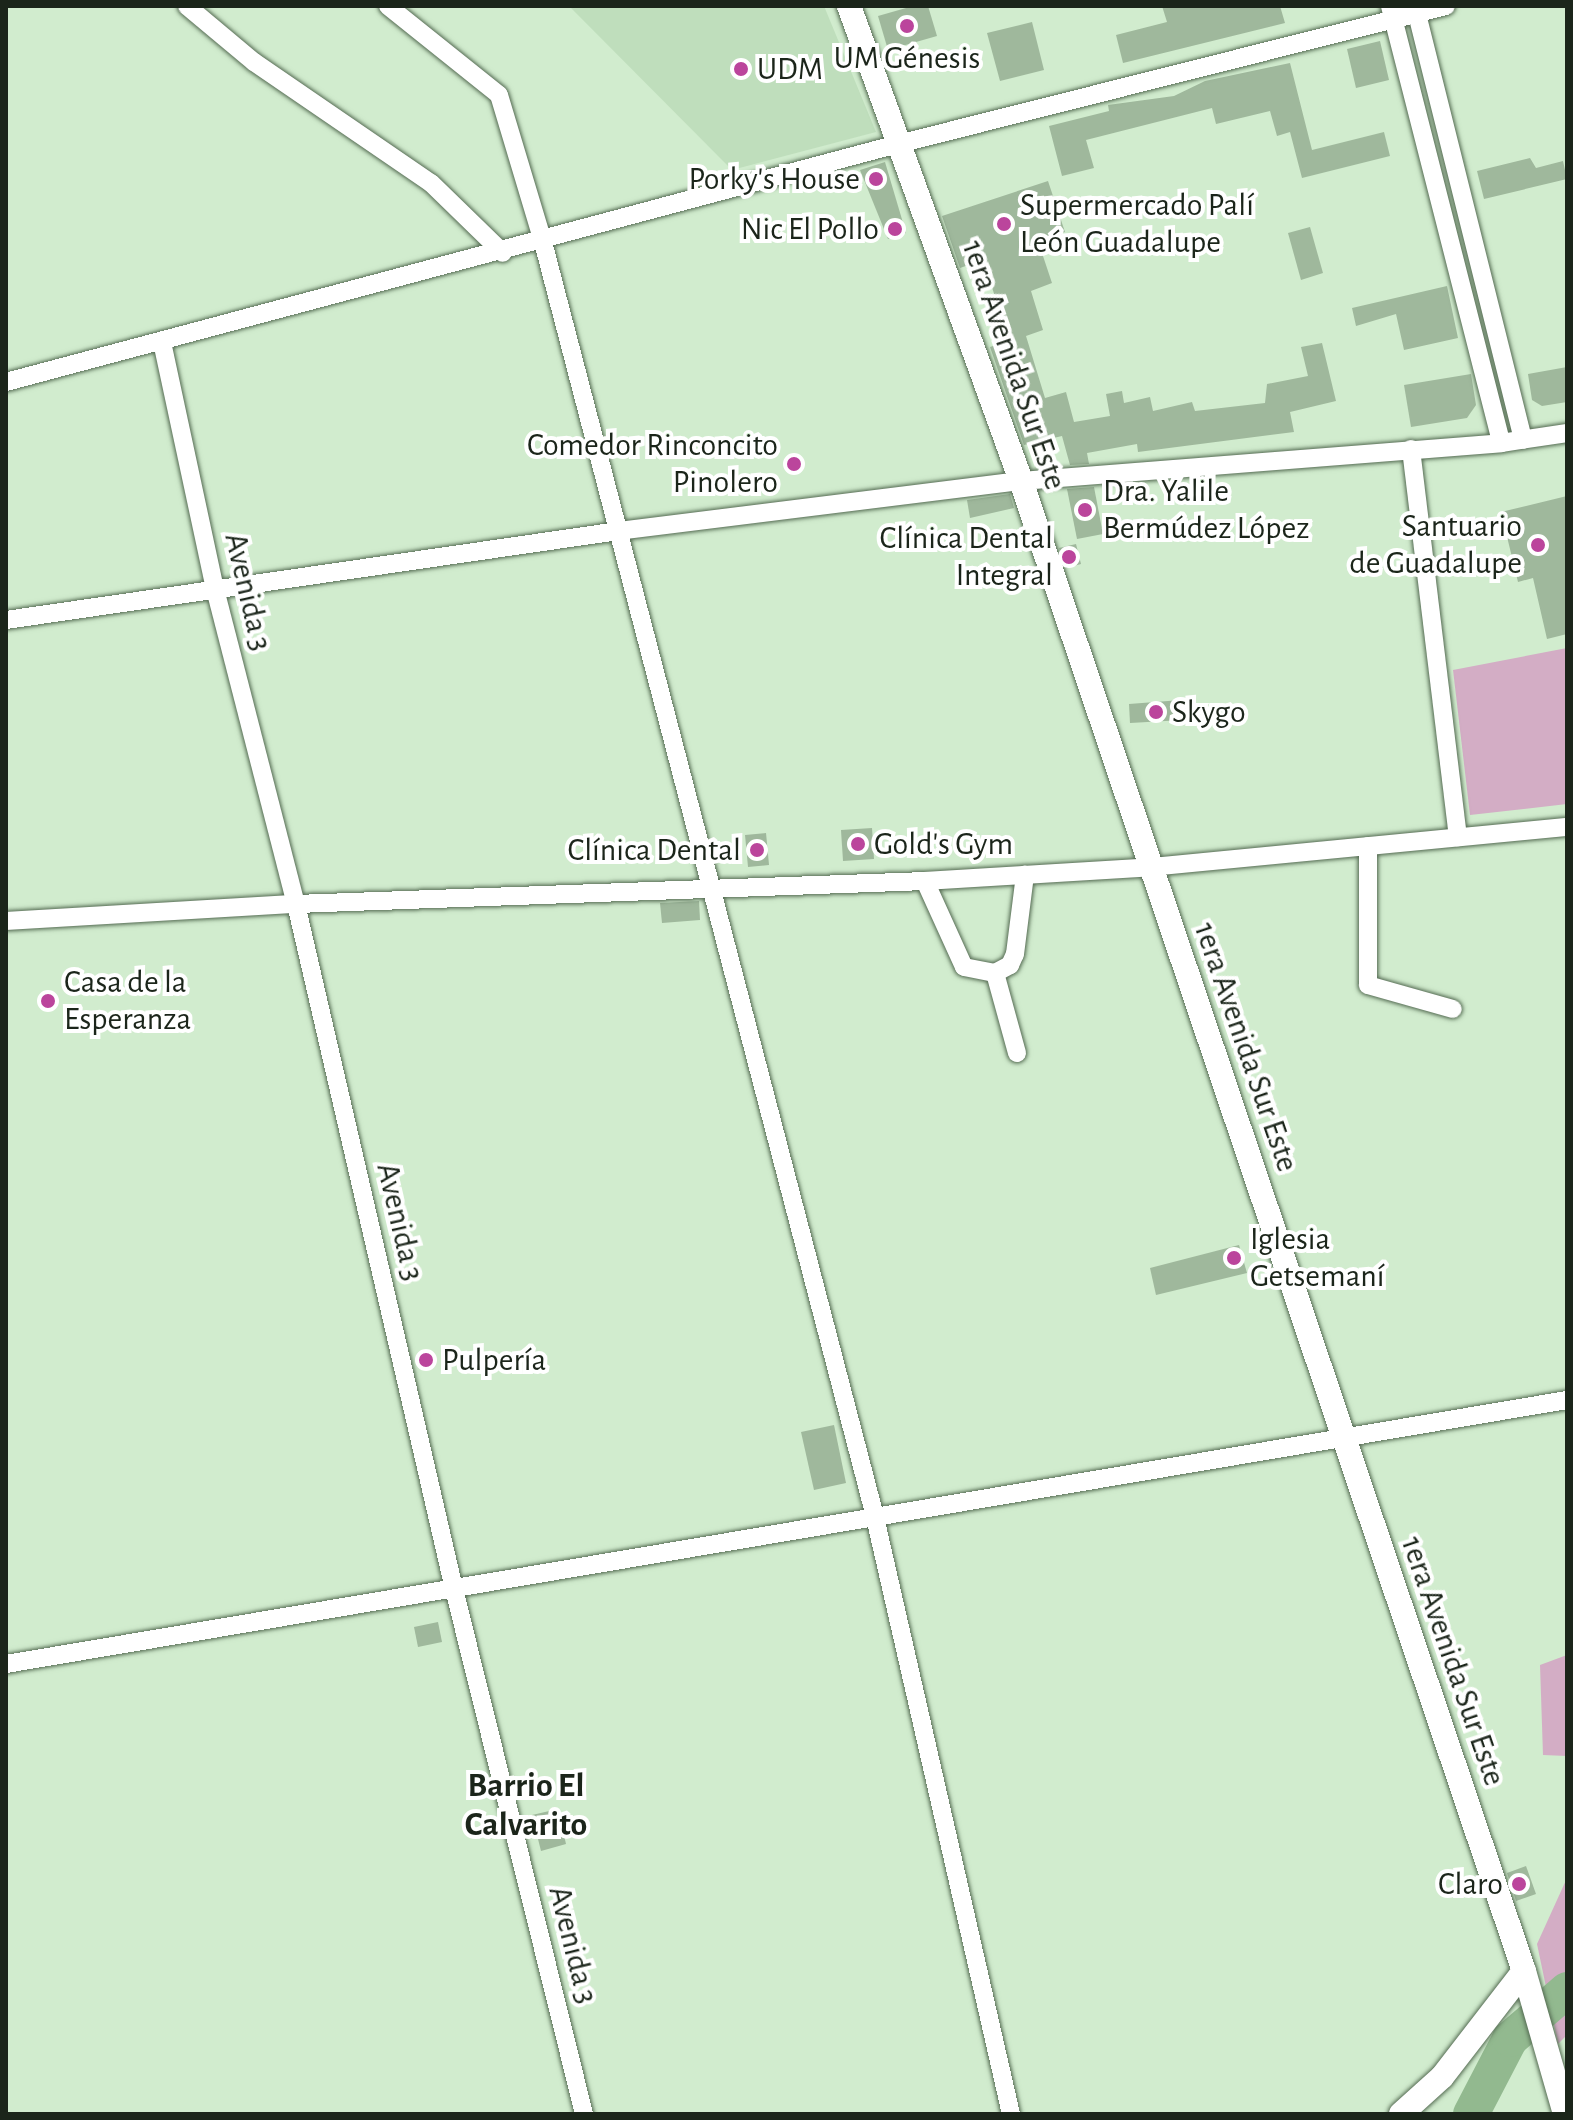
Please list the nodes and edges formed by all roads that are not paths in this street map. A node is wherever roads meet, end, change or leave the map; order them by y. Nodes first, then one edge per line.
1 (187, 6) edge
2 (388, 6) edge
3 (849, 6) edge
4 (1446, 6) edge
5 (1416, 10) edge
6 (1392, 12) edge
7 (898, 144) junction
8 (543, 242) junction
9 (503, 253) junction
10 (162, 342) junction
11 (6, 382) edge
12 (1567, 433) edge
13 (1523, 440) junction
14 (1501, 443) junction
15 (1411, 449) junction
16 (1021, 481) junction
17 (618, 531) junction
18 (215, 589) junction
19 (6, 620) edge
20 (1567, 827) edge
21 (1458, 837) junction
22 (1368, 846) junction
23 (1151, 867) junction
24 (1025, 875) junction
25 (925, 881) junction
26 (711, 889) junction
27 (296, 904) junction
28 (6, 921) edge
29 (995, 973) junction
30 (1453, 1009) dead end
31 (1017, 1053) dead end
32 (1567, 1400) edge
33 (1343, 1434) junction
34 (874, 1513) junction
35 (454, 1589) junction
36 (6, 1664) edge
37 (1527, 1981) junction
38 (584, 2114) edge
39 (1011, 2114) edge
40 (1401, 2114) edge
41 (1565, 2114) edge

1 - 9 street
2 - 8 street
3 - 7 street, 1era Avenida Sur Este
4 - 5 street
5 - 6 street
5 - 13 street
6 - 7 street
6 - 14 street
7 - 8 street
7 - 16 street, 1era Avenida Sur Este
8 - 9 street
8 - 17 street
9 - 10 street
10 - 11 street
10 - 18 street, Avenida 3
12 - 13 street
13 - 14 street
14 - 15 street
15 - 16 street
15 - 21 street
16 - 17 street
16 - 23 street, 1era Avenida Sur Este
17 - 18 street
17 - 26 street
18 - 19 street
18 - 27 street, Avenida 3
20 - 21 street
21 - 22 street
22 - 23 street
22 - 30 street
23 - 24 street
23 - 33 street, 1era Avenida Sur Este
24 - 25 street
24 - 29 street
25 - 26 street
25 - 29 street
26 - 27 street
26 - 34 street
27 - 28 street
27 - 35 street, Avenida 3
29 - 31 street
32 - 33 street
33 - 34 street
33 - 37 street, 1era Avenida Sur Este
34 - 35 street
34 - 39 street
35 - 36 street
35 - 38 street, Avenida 3
37 - 40 street
37 - 41 street, 1era Avenida Sur Este

